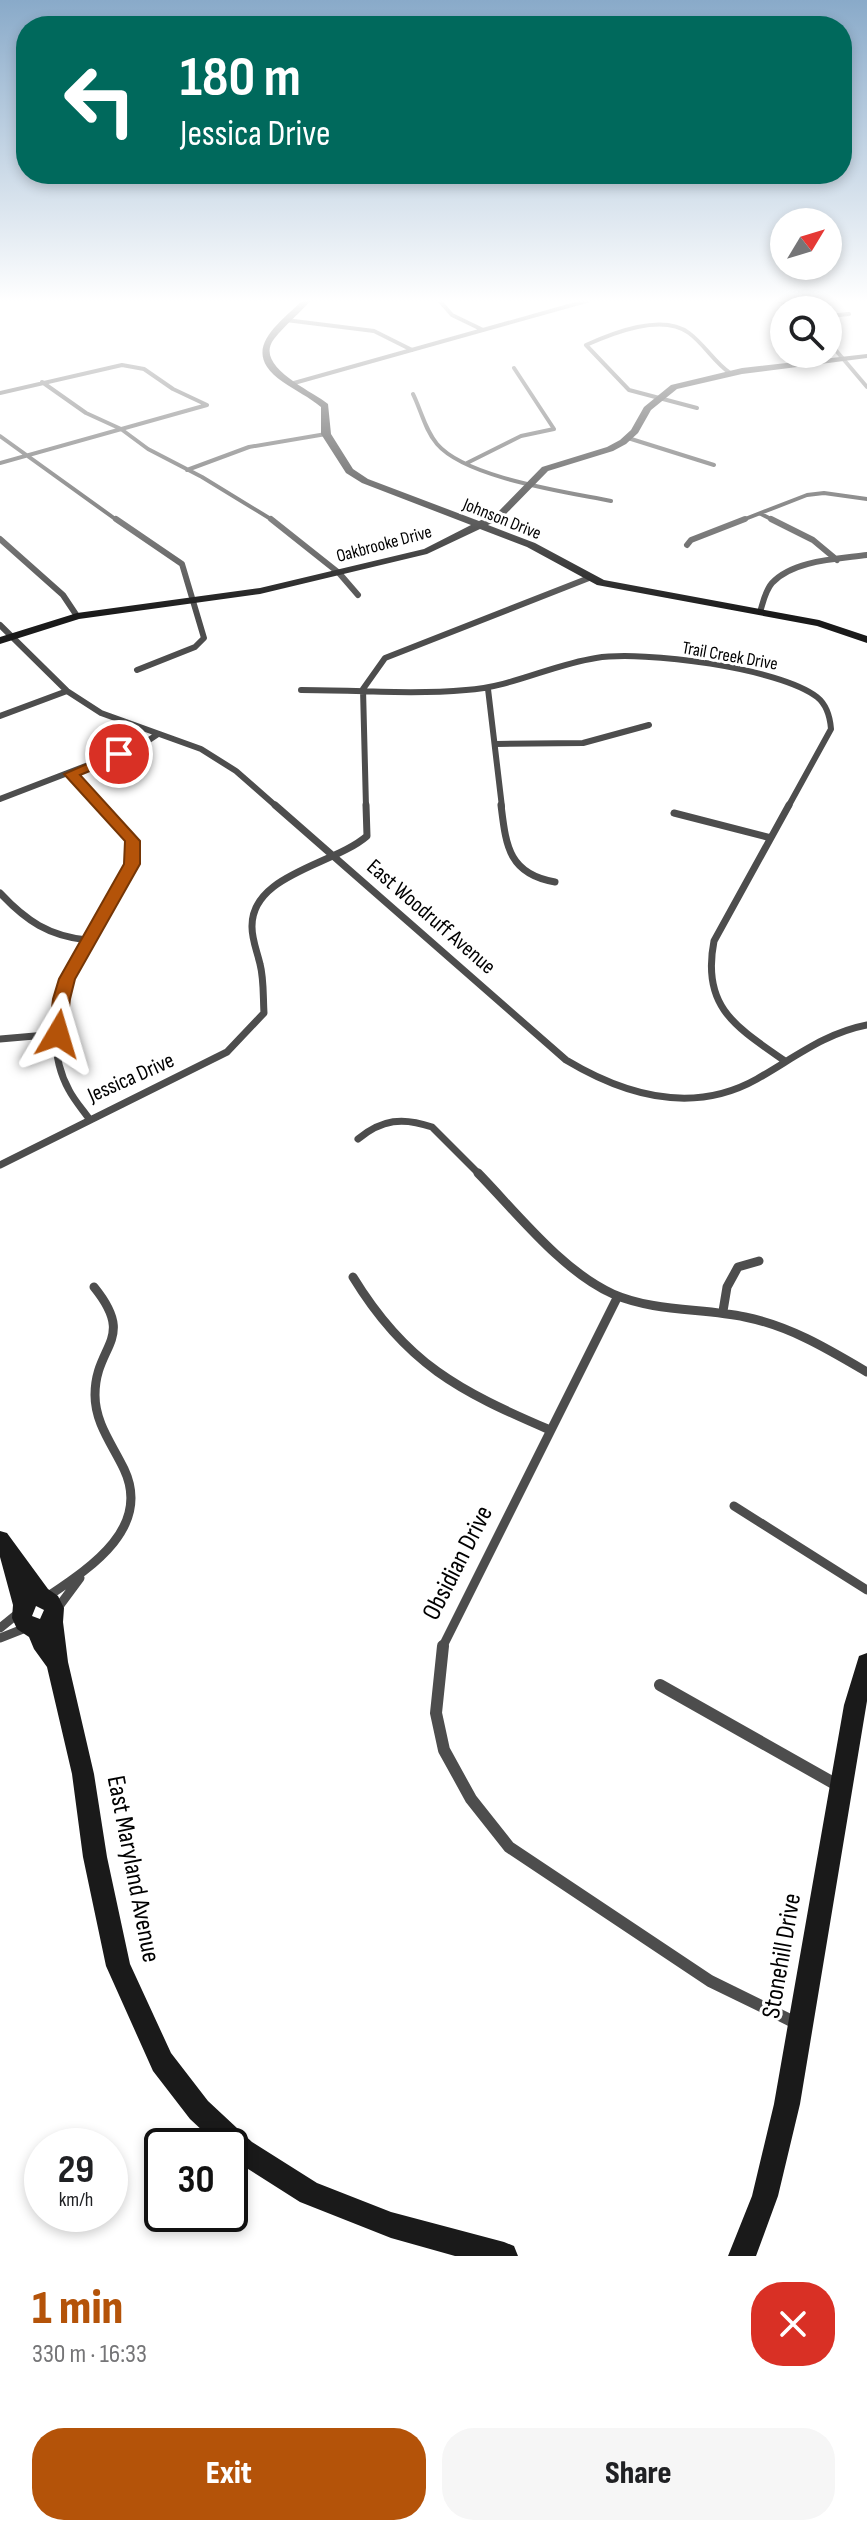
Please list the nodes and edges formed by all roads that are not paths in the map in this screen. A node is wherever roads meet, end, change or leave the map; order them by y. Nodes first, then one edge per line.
1 (72, 403) edge
2 (203, 403) edge
3 (321, 403) edge
4 (417, 403) edge
5 (537, 403) edge
6 (655, 403) edge
7 (677, 403) edge
8 (697, 408) dead end
9 (121, 429) junction
10 (326, 434) junction
11 (0, 436) edge
12 (628, 438) junction
13 (25, 456) junction
14 (0, 463) edge
15 (467, 463) junction
16 (714, 465) dead end
17 (187, 470) junction
18 (529, 483) junction
19 (867, 499) edge
20 (611, 501) dead end
21 (761, 514) junction
22 (478, 526) junction
23 (0, 539) edge
24 (687, 545) dead end
25 (867, 555) edge
26 (837, 560) junction
27 (339, 573) junction
28 (589, 578) junction
29 (358, 595) dead end
30 (195, 601) junction
31 (760, 612) junction
32 (77, 616) junction
33 (0, 625) edge
34 (12, 637) junction
35 (867, 640) edge
36 (0, 641) edge
37 (137, 670) dead end
38 (363, 689) junction
39 (488, 689) junction
40 (301, 690) dead end
41 (67, 691) junction
42 (0, 716) edge
43 (649, 725) dead end
44 (158, 734) junction
45 (496, 744) junction
46 (71, 774) junction
47 (0, 799) edge
48 (674, 813) dead end
49 (771, 838) junction
50 (335, 857) junction
51 (555, 882) dead end
52 (0, 893) edge
53 (87, 940) junction
54 (867, 1025) edge
55 (58, 1034) junction
56 (0, 1039) edge
57 (785, 1061) junction
58 (90, 1120) junction
59 (358, 1139) dead end
60 (0, 1165) edge
61 (759, 1261) dead end
62 (353, 1277) dead end
63 (94, 1287) dead end
64 (618, 1296) junction
65 (723, 1311) junction
66 (867, 1372) edge
67 (550, 1430) junction
68 (734, 1506) dead end
69 (5, 1548) edge
70 (867, 1590) edge
71 (38, 1612) junction
72 (0, 1628) edge
73 (0, 1638) edge
74 (867, 1663) edge
75 (660, 1685) dead end
76 (841, 1787) junction
77 (801, 2025) junction
78 (504, 2256) edge
79 (742, 2256) edge

1 - 9 street
2 - 9 street
3 - 10 street, Johnson Drive
4 - 15 street
5 - 15 street
6 - 12 street, Oakbrooke Drive
7 - 8 street
9 - 13 street
9 - 17 street
10 - 17 street
10 - 22 street, Johnson Drive
11 - 13 street
12 - 16 street
12 - 18 street, Oakbrooke Drive
13 - 14 street
13 - 30 street
15 - 18 street
17 - 27 street
18 - 20 street
18 - 22 street, Oakbrooke Drive
19 - 21 street
21 - 24 street
21 - 26 street
22 - 27 street, Oakbrooke Drive
22 - 28 street, Johnson Drive
23 - 32 street
25 - 26 street
26 - 31 street
27 - 29 street
27 - 30 street, Oakbrooke Drive
28 - 31 street, Johnson Drive
28 - 38 street
30 - 32 street, Oakbrooke Drive
30 - 37 street
31 - 35 street, Johnson Drive
32 - 34 street, Oakbrooke Drive
33 - 34 street, East Woodruff Avenue
34 - 36 street, Oakbrooke Drive
34 - 41 street, East Woodruff Avenue
38 - 39 street, Trail Creek Drive
38 - 40 street, Trail Creek Drive
38 - 50 street, Jessica Drive
39 - 45 street
39 - 49 street, Trail Creek Drive
41 - 42 street
41 - 44 street, East Woodruff Avenue
43 - 45 street
44 - 46 street
44 - 50 street, East Woodruff Avenue
45 - 51 street
46 - 47 street
46 - 53 street, Jessica Drive
48 - 49 street
49 - 57 street, Trail Creek Drive
50 - 57 street, East Woodruff Avenue
50 - 58 street, Jessica Drive
52 - 53 street
53 - 55 street, Jessica Drive
54 - 57 street, East Woodruff Avenue
55 - 56 street
55 - 58 street, Jessica Drive
58 - 60 street
59 - 64 street
61 - 65 street
62 - 67 street
63 - 71 street
64 - 65 street
64 - 67 street, Obsidian Drive
65 - 66 street
67 - 77 street, Obsidian Drive
68 - 70 street
69 - 71 street, East Maryland Avenue
71 - 72 street
71 - 73 street
71 - 78 street, East Maryland Avenue
74 - 76 street, Stonehill Drive
75 - 76 street
76 - 77 street, Stonehill Drive
77 - 79 street, Stonehill Drive

